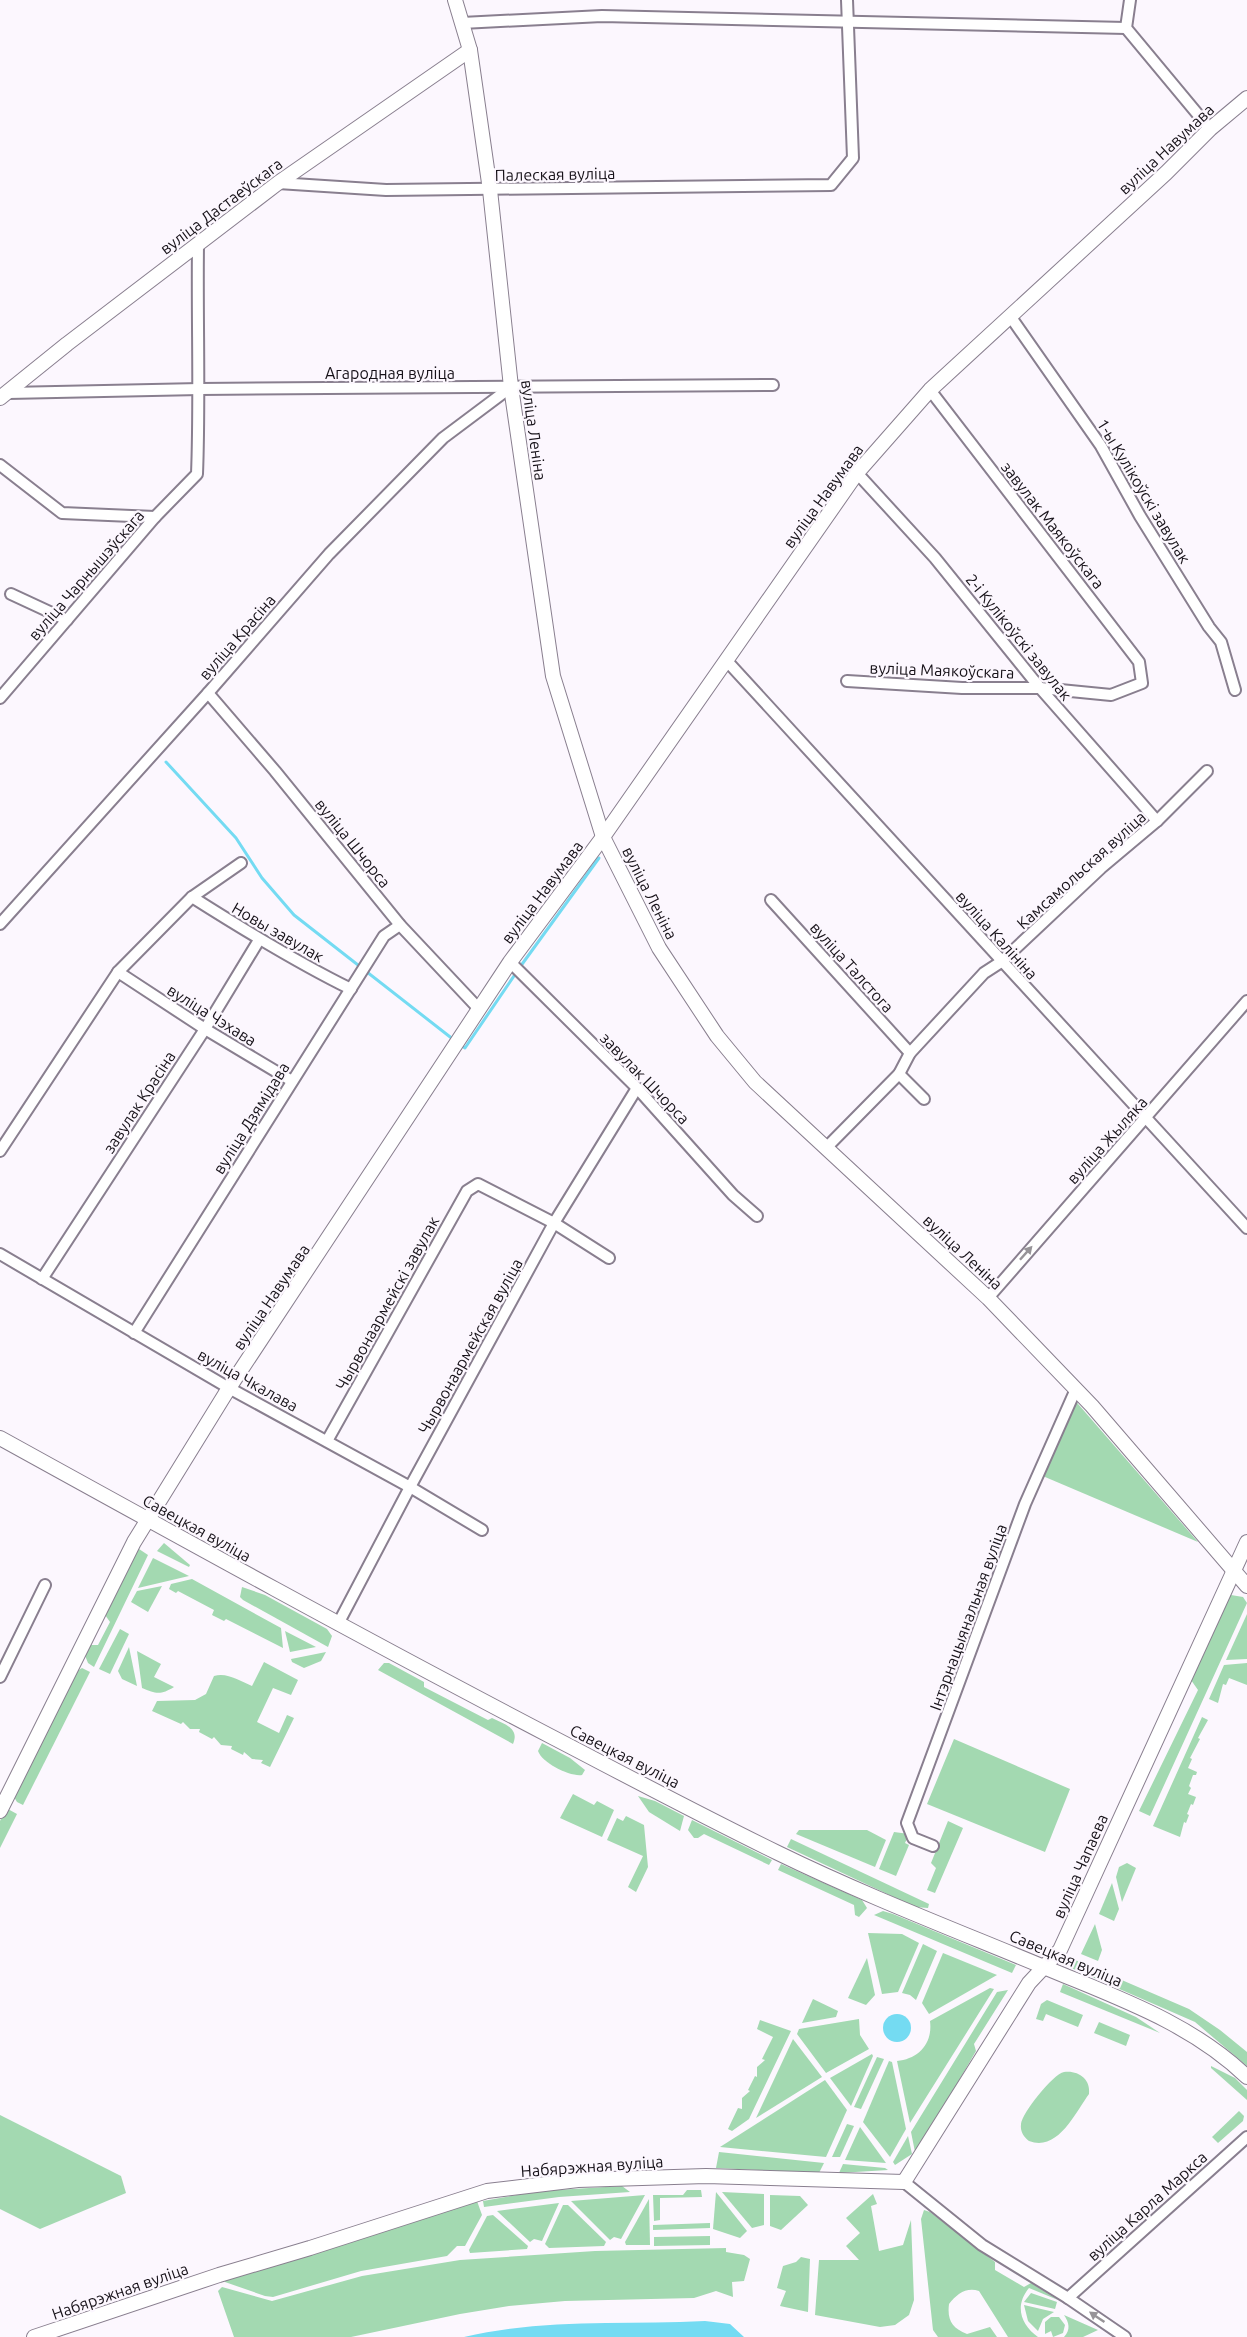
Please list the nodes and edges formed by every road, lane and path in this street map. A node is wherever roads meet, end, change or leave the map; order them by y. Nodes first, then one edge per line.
1 (455, 0) edge
2 (847, 0) edge
3 (1131, 0) edge
4 (847, 21) junction
5 (462, 23) junction
6 (1126, 28) junction
7 (470, 50) junction
8 (1247, 98) edge
9 (1209, 129) junction
10 (278, 183) junction
11 (490, 190) junction
12 (198, 246) junction
13 (1010, 316) junction
14 (773, 385) dead end
15 (511, 387) junction
16 (200, 389) junction
17 (930, 390) junction
18 (4, 396) edge
19 (0, 465) edge
20 (857, 473) junction
21 (155, 517) junction
22 (11, 594) dead end
23 (67, 620) junction
24 (726, 660) junction
25 (847, 681) dead end
26 (1142, 683) joint
27 (1040, 688) junction
28 (1235, 690) dead end
29 (208, 693) junction
30 (0, 698) edge
31 (1207, 771) dead end
32 (1157, 822) junction
33 (603, 837) junction
34 (241, 863) dead end
35 (192, 897) junction
36 (771, 900) dead end
37 (0, 924) edge
38 (400, 925) junction
39 (259, 940) junction
40 (510, 962) junction
41 (1001, 962) junction
42 (118, 972) junction
43 (351, 989) junction
44 (1247, 1001) edge
45 (479, 1009) junction
46 (204, 1029) junction
47 (910, 1053) junction
48 (899, 1074) junction
49 (291, 1081) junction
50 (637, 1088) junction
51 (924, 1099) dead end
52 (1146, 1119) junction
53 (827, 1147) junction
54 (0, 1151) edge
55 (757, 1216) dead end
56 (554, 1223) junction
57 (1247, 1228) edge
58 (0, 1254) edge
59 (609, 1258) dead end
60 (42, 1279) junction
61 (988, 1298) junction
62 (134, 1333) junction
63 (230, 1388) junction
64 (1076, 1389) junction
65 (0, 1438) edge
66 (327, 1441) junction
67 (410, 1487) junction
68 (147, 1520) junction
69 (482, 1530) dead end
70 (1247, 1542) edge
71 (1233, 1570) junction
72 (45, 1585) dead end
73 (1247, 1586) edge
74 (338, 1624) junction
75 (0, 1677) edge
76 (4, 1794) edge
77 (0, 1811) edge
78 (933, 1846) dead end
79 (1044, 1967) junction
80 (1247, 2077) edge
81 (1247, 2137) edge
82 (904, 2182) junction
83 (1068, 2298) junction
84 (34, 2337) edge
85 (1125, 2337) edge

1 - 5 street, вуліца Леніна
2 - 4 street
3 - 6 street
4 - 5 street
4 - 6 street
4 - 11 street, Палеская вуліца
5 - 7 street, вуліца Леніна
6 - 9 street
7 - 10 street, вуліца Дастаеўскага
7 - 11 street, вуліца Леніна
8 - 9 street, вуліца Навумава
9 - 13 street, вуліца Навумава
10 - 11 street, Палеская вуліца
10 - 12 street, вуліца Дастаеўскага
11 - 15 street, вуліца Леніна
12 - 16 street
12 - 18 street, вуліца Дастаеўскага
13 - 17 street, вуліца Навумава
13 - 28 street, 1-ы Кулікоўскі завулак
14 - 15 street, Агародная вуліца
15 - 16 street, Агародная вуліца
15 - 29 street, вуліца Красіна
15 - 33 street, вуліца Леніна
16 - 18 street, Агародная вуліца
16 - 21 street, вуліца Чарнышэўскага
17 - 20 street, вуліца Навумава
17 - 26 street, завулак Маякоўскага
19 - 21 street
20 - 24 street, вуліца Навумава
20 - 27 street, 2-і Кулікоўскі завулак
21 - 23 street, вуліца Чарнышэўскага
22 - 23 street
23 - 30 street, вуліца Чарнышэўскага
24 - 33 street, вуліца Навумава
24 - 41 street, вуліца Калініна
25 - 27 street, вуліца Маякоўскага
26 - 27 street, вуліца Маякоўскага
27 - 32 street, 2-і Кулікоўскі завулак
29 - 37 street, вуліца Красіна
29 - 38 street, вуліца Шчорса
31 - 32 street, Камсамольская вуліца
32 - 41 street, Камсамольская вуліца
33 - 40 street, вуліца Навумава
33 - 53 street, вуліца Леніна
34 - 35 street
35 - 39 street, Новы завулак
35 - 42 street
36 - 47 street, вуліца Талстога
38 - 43 street, вуліца Дзямідава
38 - 45 street, вуліца Шчорса
39 - 43 street, Новы завулак
39 - 46 street, завулак Красіна
40 - 45 street, вуліца Навумава
40 - 50 street, завулак Шчорса
41 - 47 street, Камсамольская вуліца
41 - 52 street, вуліца Калініна
42 - 46 street, вуліца Чэхава
42 - 54 street
43 - 49 street, вуліца Дзямідава
44 - 52 street, вуліца Жыляка
45 - 63 street, вуліца Навумава
46 - 49 street, вуліца Чэхава
46 - 60 street, завулак Красіна
47 - 48 street, Камсамольская вуліца
48 - 51 street
48 - 53 street, Камсамольская вуліца
49 - 62 street, вуліца Дзямідава
50 - 55 street, завулак Шчорса
50 - 56 street, Чырвонаармейская вуліца
52 - 57 street, вуліца Калініна
61 -> 52 street, вуліца Жыляка
53 - 61 street, вуліца Леніна
56 - 59 street
56 - 66 street, Чырвонаармейскі завулак
56 - 67 street, Чырвонаармейская вуліца
58 - 60 street, вуліца Чкалава
60 - 62 street, вуліца Чкалава
61 - 64 street, вуліца Леніна
62 - 63 street, вуліца Чкалава
63 - 66 street, вуліца Чкалава
63 - 68 street, вуліца Навумава
64 - 71 street, вуліца Леніна
64 - 78 street, Інтэрнацыянальная вуліца
65 - 68 street, Савецкая вуліца
66 - 67 street, вуліца Чкалава
67 - 69 street, вуліца Чкалава
67 - 74 street, Чырвонаармейская вуліца
68 - 74 street, Савецкая вуліца
68 - 76 street, вуліца Навумава
70 - 71 street, вуліца Чапаева
71 - 73 street, вуліца Леніна
71 - 79 street, вуліца Чапаева
72 - 75 street
74 - 79 street, Савецкая вуліца
76 - 77 street, вуліца Навумава
79 - 80 street, Савецкая вуліца
79 - 82 street, вуліца Чапаева
81 - 83 street, вуліца Карла Маркса
82 - 83 street
82 - 84 street, Набярэжная вуліца
85 -> 83 street

